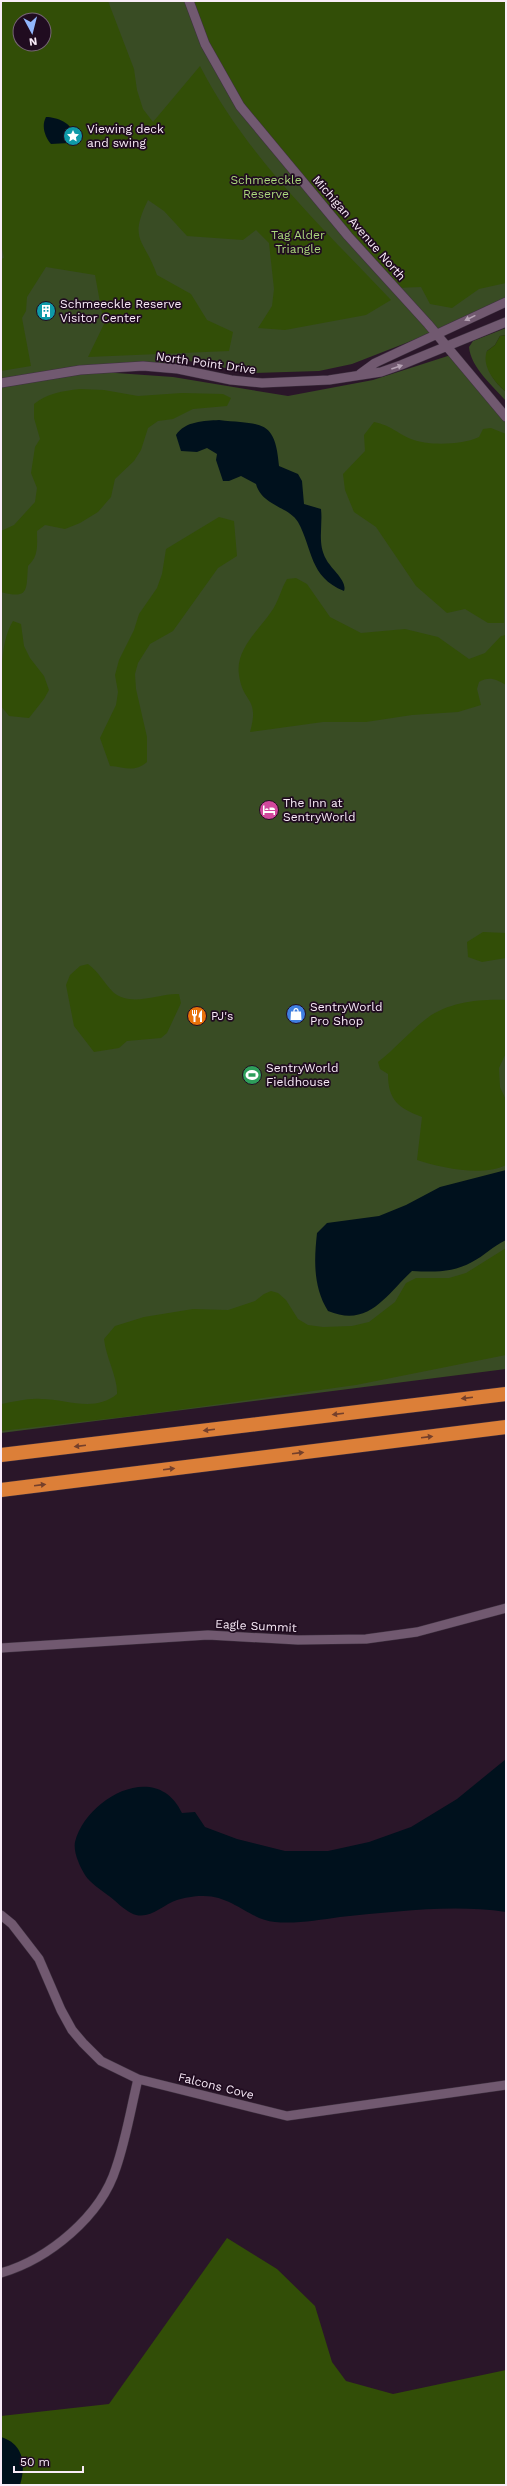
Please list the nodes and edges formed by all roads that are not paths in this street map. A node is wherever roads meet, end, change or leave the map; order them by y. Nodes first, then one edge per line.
1 (189, 1) edge
2 (506, 302) edge
3 (506, 322) edge
4 (437, 334) junction
5 (446, 345) junction
6 (359, 374) junction
7 (1, 383) edge
8 (506, 416) edge
9 (506, 1394) edge
10 (506, 1427) edge
11 (1, 1456) edge
12 (1, 1490) edge
13 (506, 1608) edge
14 (1, 1648) edge
15 (1, 1915) edge
16 (138, 2079) junction
17 (506, 2085) edge
18 (1, 2273) edge

1 - 4 street, Michigan Avenue North
2 -> 4 street, North Point Drive
3 - 5 street, North Point Drive
4 - 5 street, Michigan Avenue North
4 - 6 street, North Point Drive
6 -> 5 street, North Point Drive
5 - 8 street, Michigan Avenue North
6 - 7 street, North Point Drive
9 -> 11 highway
12 -> 10 highway
13 - 14 street, Eagle Summit
15 - 16 street, Falcons Cove
16 - 17 street, Falcons Cove
16 - 18 street

